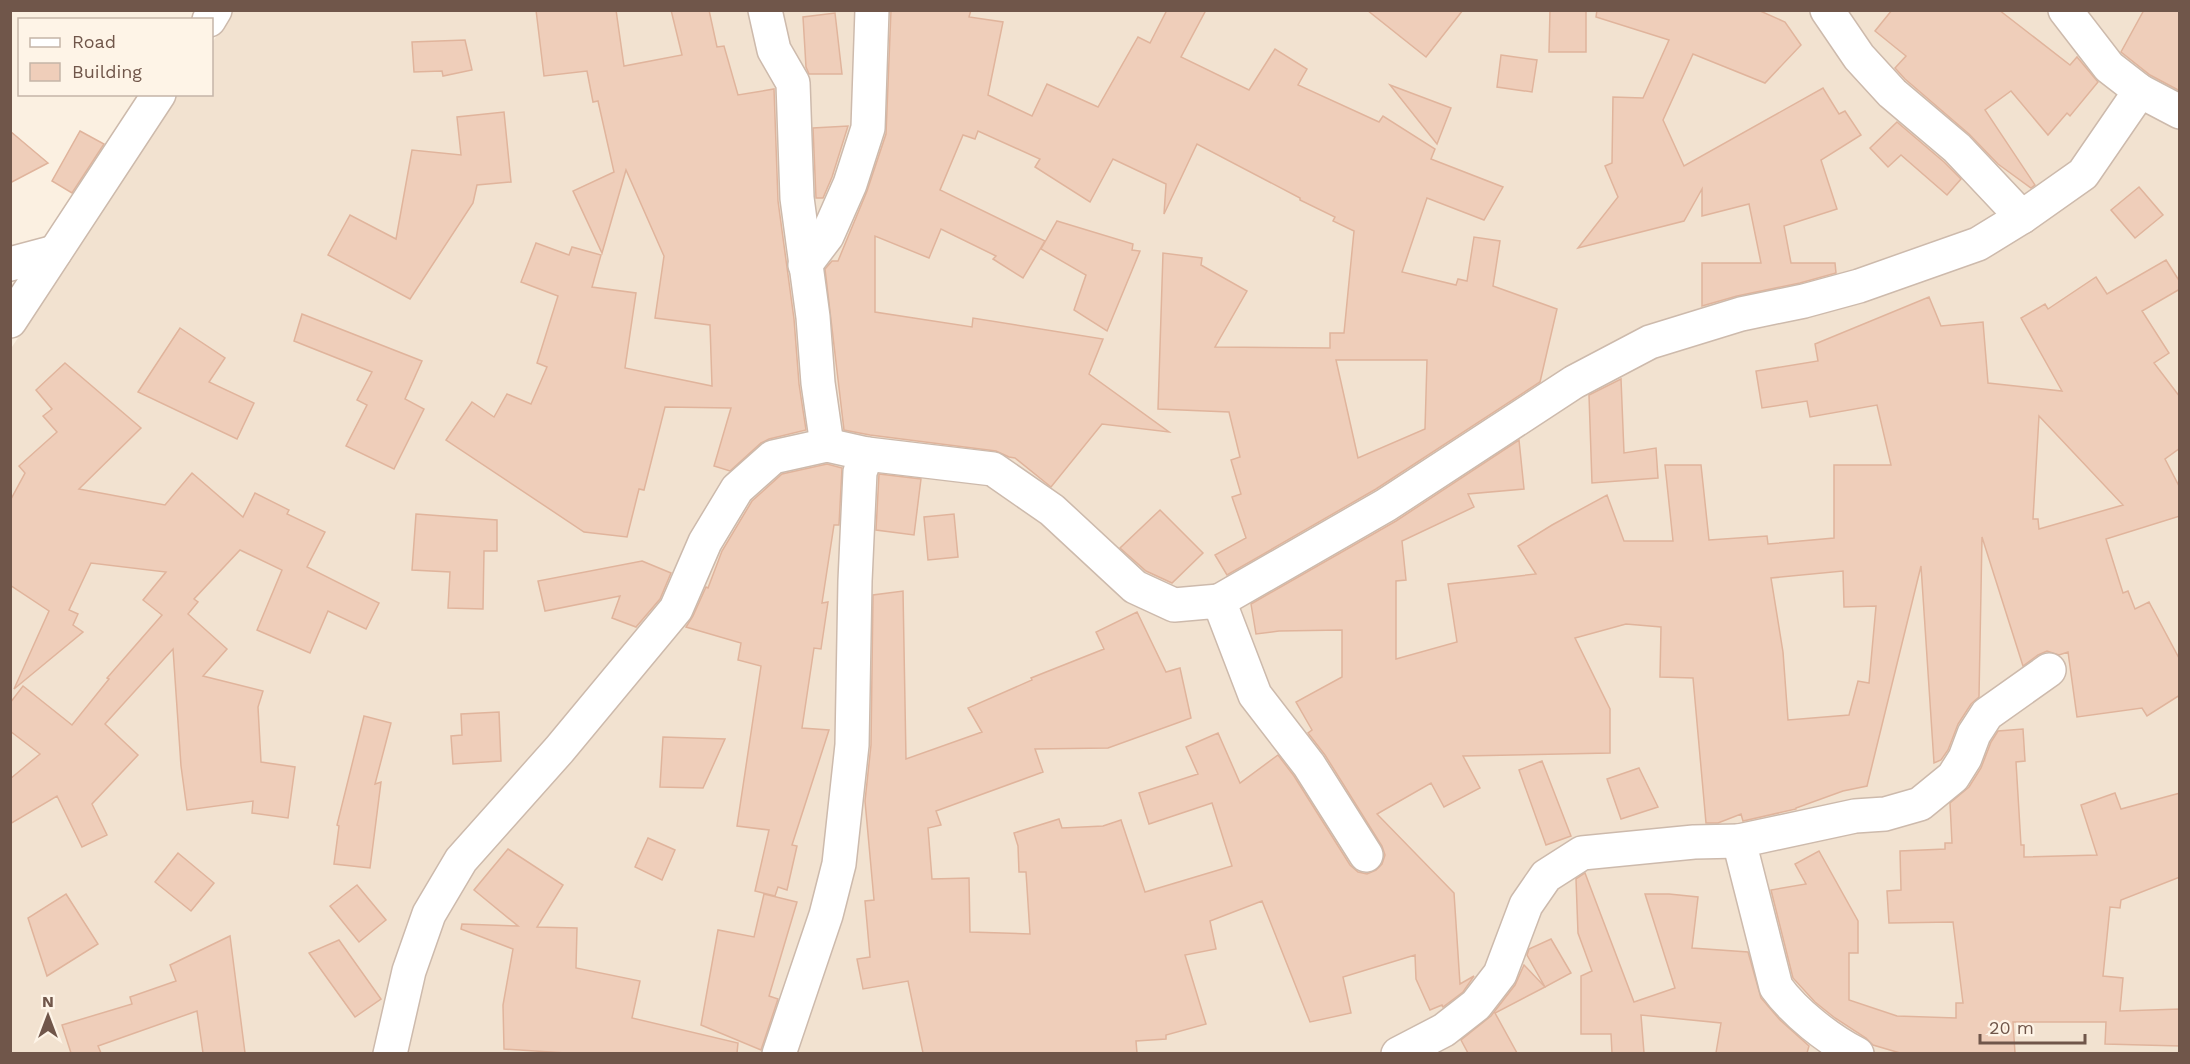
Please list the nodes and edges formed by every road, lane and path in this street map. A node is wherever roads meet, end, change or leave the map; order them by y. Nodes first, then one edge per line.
1 (765, 10) edge
2 (872, 10) edge
3 (1827, 10) edge
4 (2065, 10) edge
5 (2140, 91) junction
6 (158, 96) edge
7 (2180, 112) edge
8 (2022, 217) junction
9 (55, 252) junction
10 (10, 264) edge
11 (804, 265) junction
12 (10, 321) edge
13 (827, 446) junction
14 (867, 454) junction
15 (1219, 601) junction
16 (2049, 670) dead end
17 (1738, 841) junction
18 (1366, 855) dead end
19 (390, 1053) edge
20 (779, 1053) edge
21 (1398, 1053) edge
22 (1857, 1053) edge

1 - 11 street
2 - 11 street
3 - 8 street
4 - 5 street
5 - 7 street
5 - 8 street
6 - 9 street
8 - 15 street
9 - 10 street
9 - 12 street
11 - 13 street
13 - 14 street
13 - 19 street
14 - 15 street
14 - 20 street
15 - 18 street
16 - 17 street
17 - 21 street
17 - 22 street

